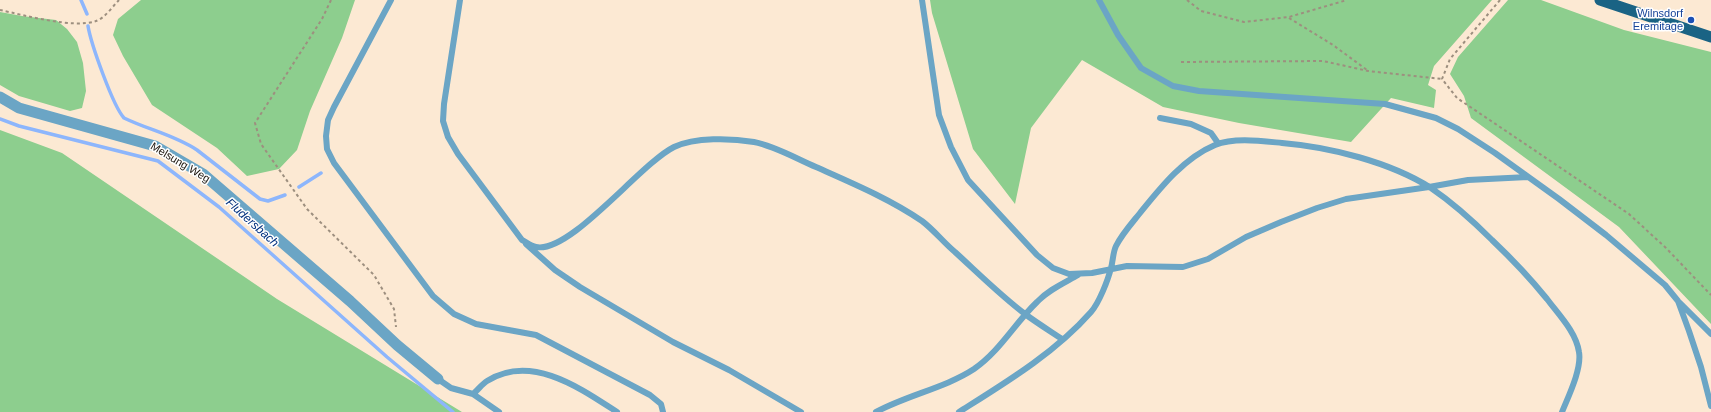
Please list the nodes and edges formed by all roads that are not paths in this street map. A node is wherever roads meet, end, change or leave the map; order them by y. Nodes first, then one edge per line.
1 (391, 0) edge
2 (460, 0) edge
3 (922, 0) edge
4 (1098, 0) edge
5 (1600, 0) edge
6 (1711, 38) edge
7 (0, 97) edge
8 (1160, 118) dead end
9 (1218, 143) junction
10 (1528, 176) junction
11 (1429, 187) junction
12 (522, 240) junction
13 (1111, 268) junction
14 (1078, 275) junction
15 (1678, 301) junction
16 (1025, 314) junction
17 (1711, 334) edge
18 (1062, 339) junction
19 (438, 379) joint
20 (474, 394) junction
21 (1711, 406) edge
22 (499, 412) edge
23 (617, 412) edge
24 (664, 412) edge
25 (801, 412) edge
26 (876, 412) edge
27 (959, 412) edge
28 (1562, 412) edge

1 - 24 lane
2 - 12 lane
3 - 14 lane
4 - 10 lane
5 - 6 main road
7 - 19 street, Melsung Weg
8 - 9 lane
9 - 11 lane
9 - 13 lane
10 - 11 lane
10 - 15 lane
11 - 13 lane
11 - 28 lane
12 - 16 lane
12 - 25 lane
13 - 14 lane
13 - 18 lane
14 - 16 lane
15 - 17 lane
15 - 21 lane
16 - 18 lane
16 - 26 lane
18 - 27 lane
19 - 20 lane
20 - 22 lane
20 - 23 lane

